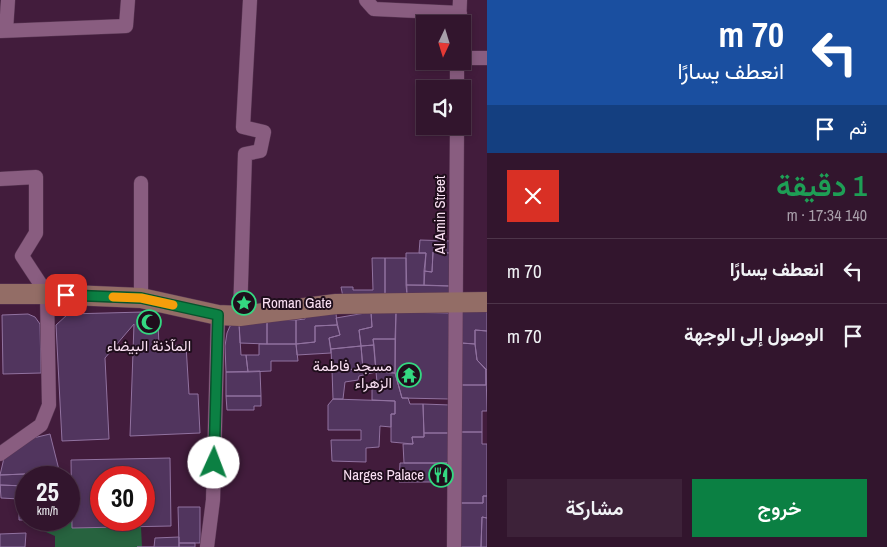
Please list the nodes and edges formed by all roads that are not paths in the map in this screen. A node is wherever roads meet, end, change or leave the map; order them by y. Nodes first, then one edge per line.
1 (8, 0) edge
2 (128, 0) edge
3 (250, 0) edge
4 (366, 0) edge
5 (459, 12) edge
6 (3, 31) edge
7 (471, 58) edge
8 (487, 58) edge
9 (456, 135) edge
10 (0, 179) edge
11 (141, 183) dead end
12 (0, 294) edge
13 (47, 294) junction
14 (141, 298) junction
15 (487, 302) edge
16 (456, 303) junction
17 (218, 315) junction
18 (240, 316) junction
19 (0, 454) edge
20 (207, 547) edge
21 (454, 547) edge

1 - 6 street
2 - 6 street
3 - 18 street
4 - 5 street
7 - 8 street
9 - 16 street, Al Amin Street
10 - 13 street
11 - 14 street
12 - 13 street
13 - 14 street
13 - 19 street
14 - 17 street
15 - 16 street
16 - 18 street
16 - 21 street, Al Amin Street
17 - 18 street
17 - 20 street

